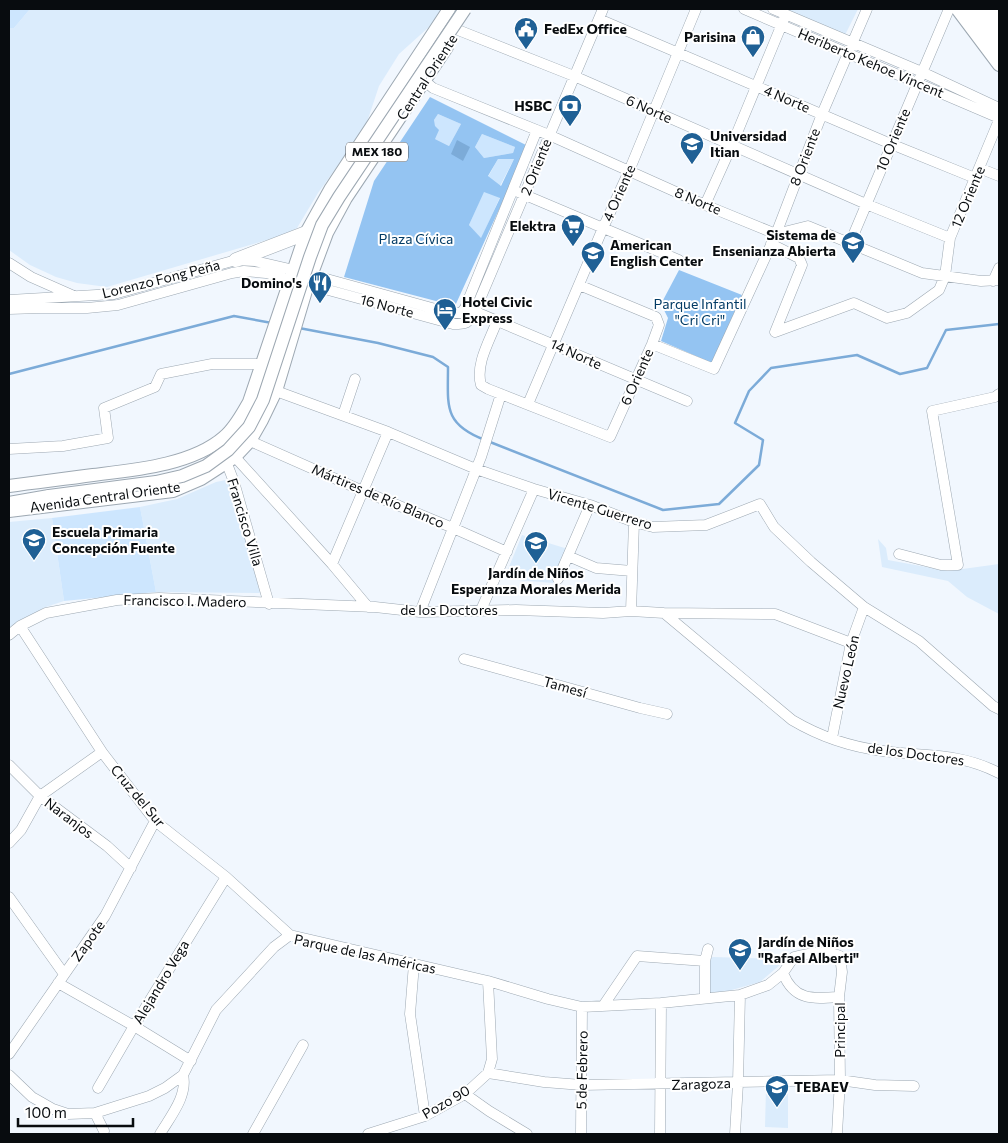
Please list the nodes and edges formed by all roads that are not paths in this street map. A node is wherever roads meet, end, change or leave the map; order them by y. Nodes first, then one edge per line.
1 (449, 9) edge
2 (456, 9) edge
3 (465, 9) edge
4 (472, 9) edge
5 (696, 9) edge
6 (744, 9) edge
7 (774, 9) edge
8 (867, 9) edge
9 (949, 9) edge
10 (957, 9) edge
11 (970, 9) edge
12 (982, 9) edge
13 (992, 9) edge
14 (601, 14) edge
15 (786, 14) junction
16 (999, 17) edge
17 (781, 25) junction
18 (458, 30) junction
19 (999, 32) edge
20 (853, 42) junction
21 (999, 48) edge
22 (679, 52) junction
23 (848, 53) junction
24 (999, 65) edge
25 (410, 67) junction
26 (922, 72) junction
27 (574, 76) junction
28 (425, 81) junction
29 (917, 83) junction
30 (756, 86) junction
31 (999, 108) edge
32 (654, 112) junction
33 (822, 114) junction
34 (999, 119) edge
35 (537, 130) junction
36 (549, 135) junction
37 (891, 144) junction
38 (732, 145) junction
39 (629, 171) junction
40 (977, 173) junction
41 (798, 174) junction
42 (999, 176) edge
43 (513, 190) junction
44 (525, 194) junction
45 (705, 204) junction
46 (866, 204) junction
47 (603, 228) junction
48 (306, 233) junction
49 (776, 234) junction
50 (950, 238) junction
51 (850, 243) junction
52 (772, 244) junction
53 (236, 260) junction
54 (679, 260) dead end
55 (9, 263) edge
56 (999, 268) edge
57 (292, 274) junction
58 (945, 276) junction
59 (310, 280) junction
60 (996, 281) edge
61 (41, 282) junction
62 (579, 285) junction
63 (114, 294) junction
64 (78, 297) junction
65 (284, 298) joint
66 (9, 300) edge
67 (39, 303) junction
68 (302, 304) joint
69 (398, 304) junction
70 (118, 305) junction
71 (9, 309) edge
72 (467, 311) junction
73 (497, 321) junction
74 (466, 324) joint
75 (652, 344) junction
76 (555, 345) junction
77 (262, 364) junction
78 (355, 379) dead end
79 (635, 380) junction
80 (276, 391) junction
81 (501, 394) junction
82 (999, 394) edge
83 (687, 401) dead end
84 (528, 404) junction
85 (343, 415) junction
86 (388, 432) junction
87 (221, 439) junction
88 (250, 441) junction
89 (9, 449) edge
90 (231, 460) junction
91 (476, 469) junction
92 (9, 486) edge
93 (534, 489) junction
94 (363, 491) junction
95 (49, 492) junction
96 (9, 493) edge
97 (9, 503) edge
98 (590, 505) junction
99 (9, 511) edge
100 (634, 522) junction
101 (453, 528) junction
102 (507, 552) junction
103 (899, 554) dead end
104 (568, 556) junction
105 (332, 564) junction
106 (632, 570) junction
107 (558, 578) dead end
108 (270, 604) junction
109 (368, 607) junction
110 (864, 607) junction
111 (481, 610) junction
112 (631, 611) junction
113 (420, 612) junction
114 (664, 613) junction
115 (20, 626) junction
116 (9, 635) edge
117 (851, 643) junction
118 (464, 659) dead end
119 (999, 709) edge
120 (667, 714) dead end
121 (832, 738) junction
122 (102, 752) junction
123 (9, 764) edge
124 (999, 772) edge
125 (40, 796) junction
126 (155, 821) junction
127 (9, 843) edge
128 (132, 868) junction
129 (226, 877) junction
130 (9, 898) edge
131 (290, 936) junction
132 (708, 949) dead end
133 (840, 956) joint
134 (705, 961) junction
135 (414, 964) junction
136 (783, 973) junction
137 (62, 978) junction
138 (488, 981) junction
139 (740, 995) junction
140 (839, 997) junction
141 (705, 998) junction
142 (661, 1003) junction
143 (603, 1006) junction
144 (582, 1007) junction
145 (134, 1026) junction
146 (303, 1045) dead end
147 (9, 1054) edge
148 (191, 1060) junction
149 (488, 1073) junction
150 (9, 1075) edge
151 (183, 1075) junction
152 (840, 1080) junction
153 (738, 1083) junction
154 (659, 1085) junction
155 (582, 1086) junction
156 (914, 1086) dead end
157 (98, 1088) dead end
158 (466, 1094) junction
159 (95, 1113) junction
160 (425, 1116) junction
161 (104, 1131) dead end
162 (382, 1131) edge
163 (160, 1134) edge
164 (255, 1134) edge
165 (368, 1134) edge
166 (526, 1134) edge
167 (581, 1134) edge
168 (660, 1134) edge
169 (735, 1134) edge
170 (837, 1134) edge

1 - 25 main road, Central Oriente / MEX 180
2 - 95 main road
3 - 95 main road, bridge
4 - 18 main road, Central Oriente / MEX 180
5 - 22 street, 4 Oriente
6 - 17 street, Heriberto Kehoe Vincent
7 - 15 street, Heriberto Kehoe Vincent
8 - 20 street, 8 Oriente
9 - 26 street, 10 Oriente
10 - 24 main road
11 - 21 main road
12 - 19 main road
13 - 16 main road
14 - 22 street, 4 Norte
14 - 27 street, 2 Oriente
15 - 17 street
15 - 20 street, Heriberto Kehoe Vincent
17 - 23 street, Heriberto Kehoe Vincent
17 - 30 street
18 - 27 street, 6 Norte
18 - 28 main road, Central Oriente / MEX 180
20 - 23 street, 8 Oriente
20 - 26 street, Heriberto Kehoe Vincent
22 - 30 street, 4 Norte
22 - 32 street, 4 Oriente
23 - 29 street, Heriberto Kehoe Vincent
23 - 33 street, 8 Oriente
25 - 28 street, 8 Norte
25 - 48 main road, Central Oriente / MEX 180
26 - 29 street, 10 Oriente
26 - 31 street, Heriberto Kehoe Vincent
27 - 32 street, 6 Norte
27 - 36 street, 2 Oriente
28 - 35 street, 8 Norte
28 - 59 main road, Central Oriente / MEX 180
29 - 34 street, Heriberto Kehoe Vincent
29 - 37 street, 10 Oriente
30 - 33 street, 4 Norte
30 - 38 street
32 - 38 street, 6 Norte
32 - 39 street, 4 Oriente
33 - 37 street, 4 Norte
33 - 41 street, 8 Oriente
34 - 40 street, 12 Oriente
35 - 36 street, 8 Norte
35 - 43 street, 2 Oriente
36 - 39 street, 8 Norte
36 - 44 street, 2 Oriente
37 - 40 street, 4 Norte
37 - 46 street, 10 Oriente
38 - 41 street, 6 Norte
38 - 45 street
39 - 45 street, 8 Norte
39 - 47 street, 4 Oriente
40 - 42 street, 4 Norte
40 - 50 street, 12 Oriente
41 - 46 street, 6 Norte
41 - 49 street, 8 Oriente
43 - 44 street
43 - 72 street, 2 Oriente
44 - 47 street
44 - 72 street, 2 Oriente
45 - 49 street, 8 Norte
46 - 50 street, 6 Norte
46 - 51 street, 10 Oriente
47 - 54 street
47 - 62 street, 4 Oriente
48 - 53 highway
48 - 57 main road, Central Oriente / MEX 180
49 - 51 street
49 - 52 street, 8 Oriente
50 - 58 street, 12 Oriente
51 - 58 street
52 - 58 street
52 - 75 street, 8 Oriente
53 - 57 street, Lorenzo Fong Peña
53 - 63 street, Lorenzo Fong Peña
55 - 61 street
56 - 60 street
57 - 59 street, Lorenzo Fong Peña
57 - 65 main road, Central Oriente / MEX 180
57 - 70 street, Lorenzo Fong Peña
58 - 60 street
59 - 68 main road, Central Oriente / MEX 180
59 - 69 street, 16 Norte
61 - 64 street
61 - 67 street
62 - 75 street, 6 Oriente
62 - 76 street, 4 Oriente
63 - 64 street, Lorenzo Fong Peña
63 - 70 street
64 - 67 street, Lorenzo Fong Peña
65 - 77 main road, Avenida Central Oriente / MEX 180
66 - 67 street, Lorenzo Fong Peña
67 - 70 street, Lorenzo Fong Peña
67 - 71 street, Lorenzo Fong Peña
68 - 80 main road, Avenida Central Oriente / MEX 180
69 - 72 street, 16 Norte
69 - 74 street, 16 Norte
72 - 73 street, 14 Norte
72 - 74 street, 2 Oriente
73 - 76 street, 14 Norte
73 - 81 street
75 - 79 street, 6 Oriente
76 - 79 street, 14 Norte
76 - 84 street, 4 Oriente
77 - 87 main road, Avenida Central Oriente / MEX 180
77 - 89 street
78 - 85 street
79 - 83 street, 14 Norte
79 - 84 street, 6 Oriente
80 - 85 street, Vicente Guerrero
80 - 88 main road, Avenida Central Oriente / MEX 180
81 - 84 street
81 - 91 street
82 - 103 street
85 - 86 street, Vicente Guerrero
86 - 91 street, Vicente Guerrero
86 - 94 street
87 - 90 street, Francisco Villa
87 - 92 main road, Avenida Central Oriente / MEX 180
88 - 90 main road, Avenida Central Oriente / MEX 180
88 - 94 street, Mártires de Río Blanco
90 - 99 main road, Avenida Central Oriente / MEX 180
90 - 105 street
90 - 108 street, Francisco Villa
91 - 93 street, Vicente Guerrero
91 - 101 street
93 - 98 street, Vicente Guerrero
93 - 102 street
94 - 101 street, Mártires de Río Blanco
94 - 105 street
95 - 96 main road
95 - 97 main road
98 - 100 street, Vicente Guerrero
98 - 104 street
100 - 106 street
100 - 110 street, Vicente Guerrero
101 - 102 street, Mártires de Río Blanco
101 - 113 street
102 - 111 street
104 - 106 street
104 - 107 street
105 - 109 street
106 - 112 street
108 - 109 street, Francisco I. Madero
108 - 115 street, Francisco I. Madero
109 - 113 street, de los Doctores
110 - 117 street, Nuevo León
110 - 119 street, Vicente Guerrero
111 - 112 street, de los Doctores
111 - 113 street, de los Doctores
112 - 114 street, de los Doctores
114 - 117 street, de los Doctores
114 - 121 street, de los Doctores
115 - 116 street, Francisco I. Madero
115 - 122 street, Cruz del Sur
117 - 121 street, Nuevo León
118 - 120 street, Tamesí
121 - 124 street, de los Doctores
122 - 125 street
122 - 126 street, Cruz del Sur
123 - 125 street, Naranjos
125 - 127 street
125 - 128 street, Naranjos
126 - 128 street, Zapote
126 - 129 street, Cruz del Sur
128 - 137 street, Zapote
129 - 131 street, Cruz del Sur
129 - 145 street, Alejandro Vega
130 - 137 street
131 - 135 street, Parque de las Américas
131 - 148 street, Parque de las Américas
132 - 134 street
133 - 136 street, Parque de las Américas
133 - 140 street, Principal
134 - 141 street
134 - 143 street
135 - 138 street, Parque de las Américas
135 - 160 street
136 - 139 street, Parque de las Américas
136 - 140 street
137 - 145 street
137 - 147 street, Zapote
138 - 144 street, Parque de las Américas
138 - 149 street
139 - 141 street, Parque de las Américas
139 - 153 street
140 - 152 street, Principal
141 - 142 street, Parque de las Américas
142 - 143 street, Parque de las Américas
142 - 154 street
143 - 144 street, Parque de las Américas
144 - 155 street, 5 de Febrero
145 - 148 street
145 - 157 street, Alejandro Vega
146 - 164 street
148 - 151 street, Parque de las Américas
149 - 155 street, Zaragoza
149 - 158 street, Pozo 90
150 - 159 street, Parque de las Américas
151 - 159 street, Parque de las Américas
151 - 163 street
152 - 153 street, Zaragoza
152 - 156 street, Zaragoza
152 - 170 street, Principal
153 - 154 street, Zaragoza
153 - 169 street
154 - 155 street, Zaragoza
154 - 168 street
155 - 167 street, 5 de Febrero
158 - 160 street, Pozo 90
158 - 166 street
159 - 161 street
160 - 162 street, Pozo 90
162 - 165 street, Pozo 90

